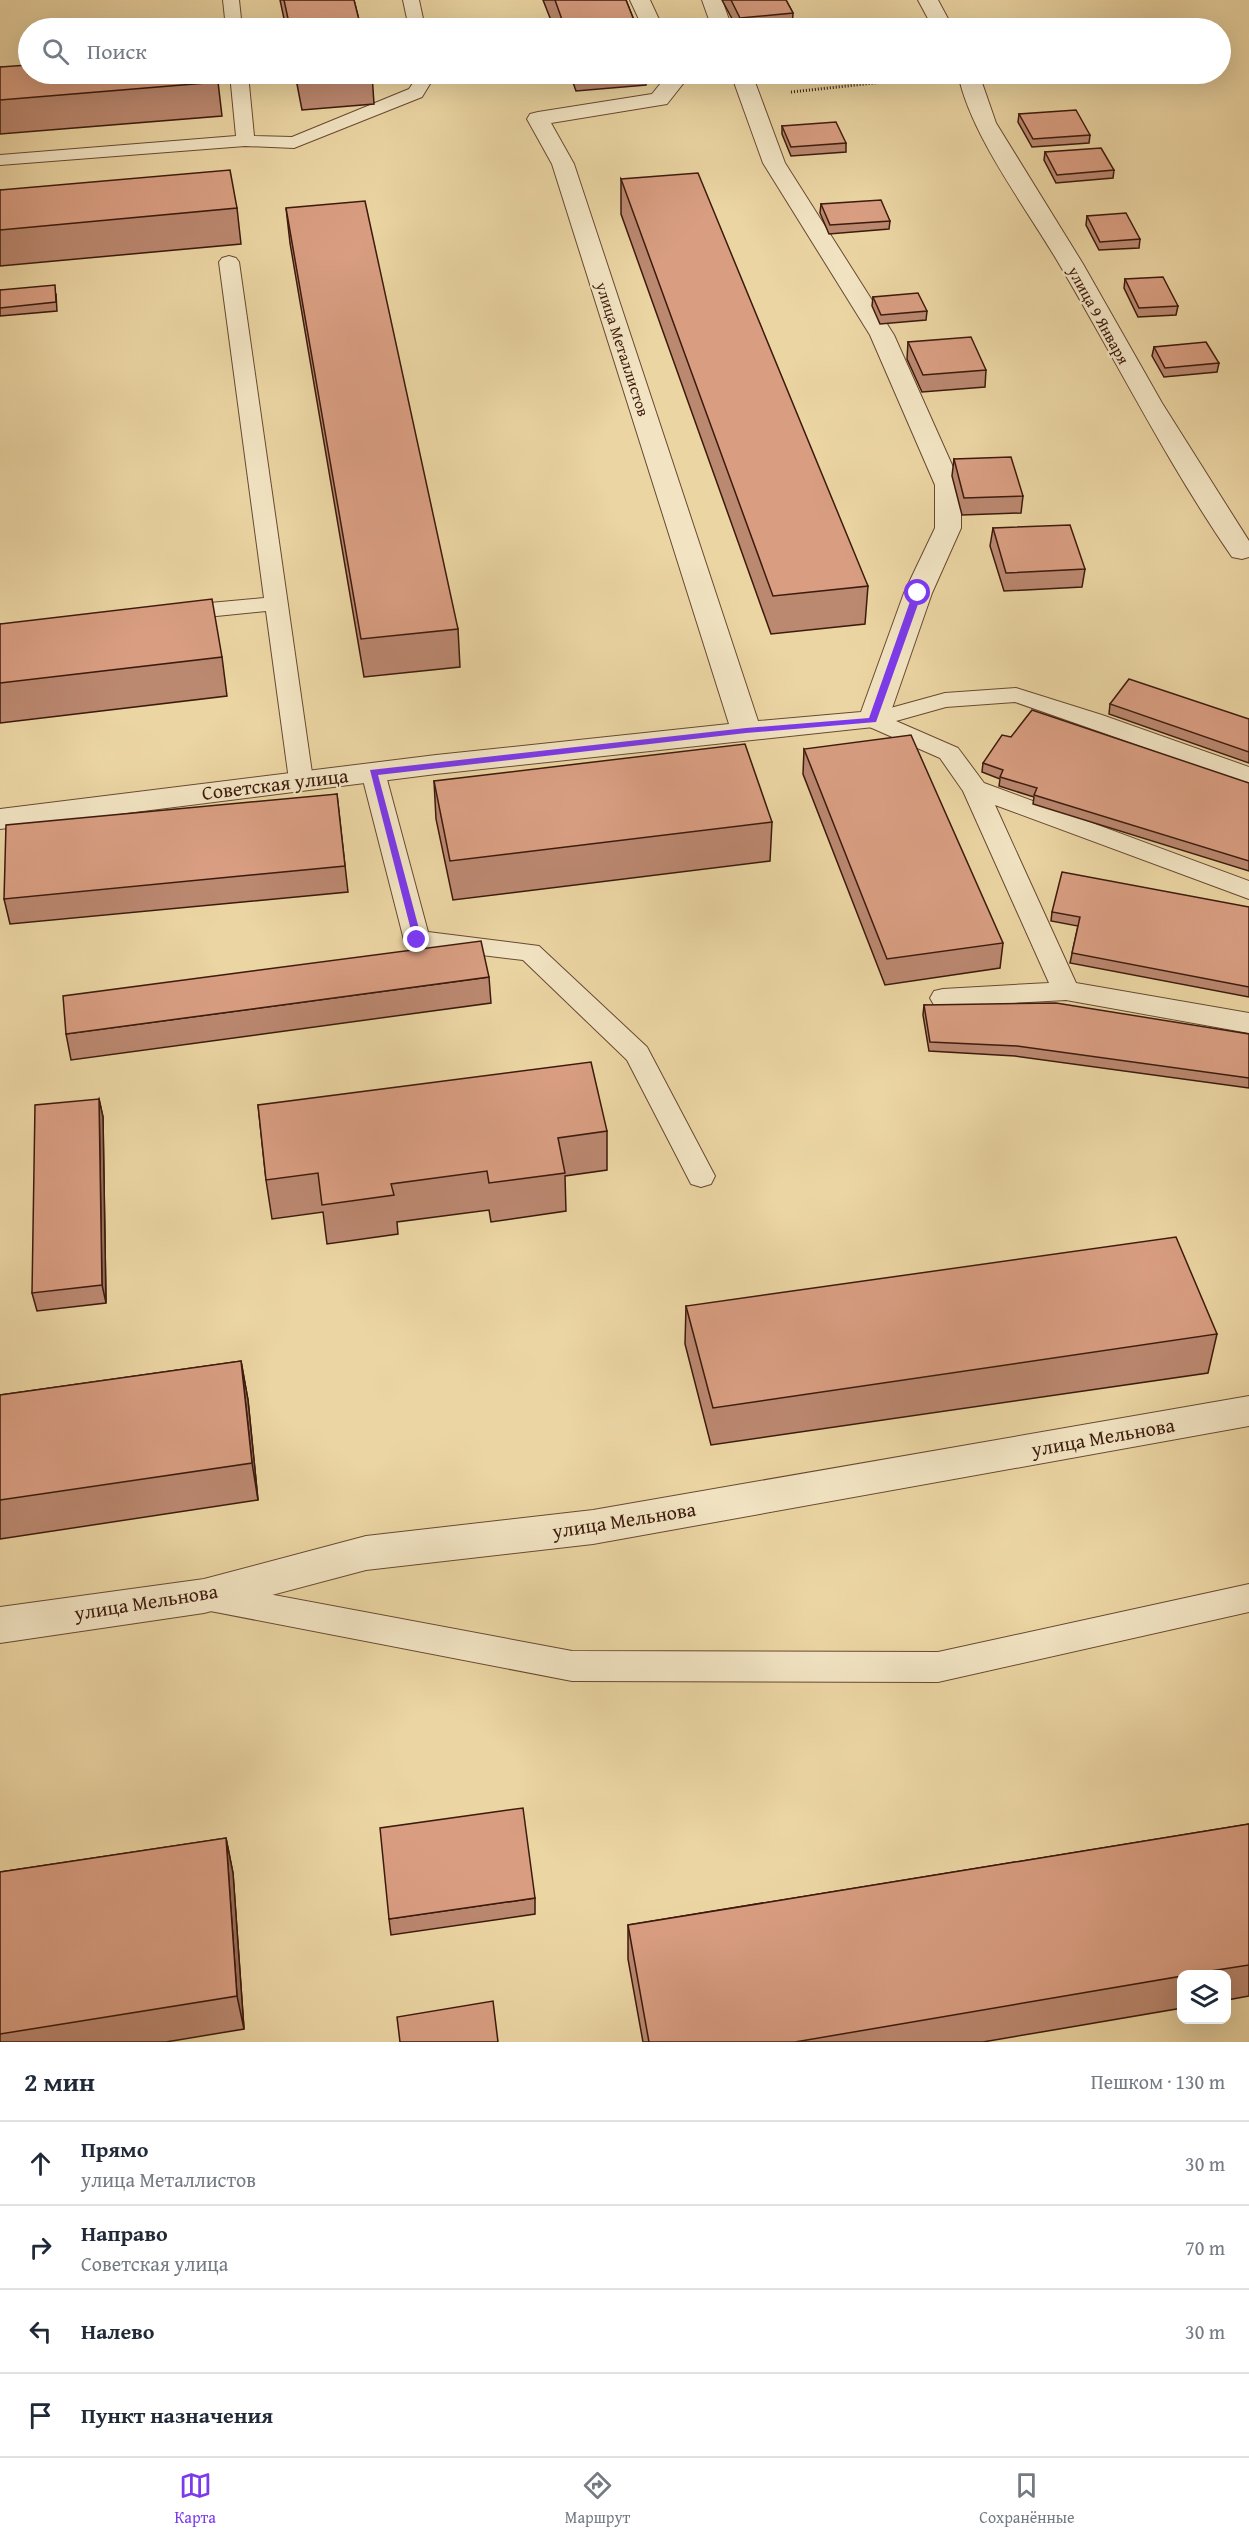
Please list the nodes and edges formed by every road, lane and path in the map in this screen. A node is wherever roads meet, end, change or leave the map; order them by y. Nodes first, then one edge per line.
1 (231, 0) edge
2 (411, 0) edge
3 (640, 0) edge
4 (712, 0) edge
5 (928, 0) edge
6 (233, 18) edge
7 (415, 18) edge
8 (648, 18) edge
9 (718, 18) edge
10 (938, 18) edge
11 (240, 84) edge
12 (421, 84) edge
13 (671, 84) edge
14 (766, 84) edge
15 (971, 84) edge
16 (745, 85) edge
17 (245, 141) junction
18 (0, 160) edge
19 (229, 262) edge
20 (1242, 551) dead end
21 (278, 603) junction
22 (151, 615) edge
23 (873, 720) junction
24 (746, 730) junction
25 (373, 772) junction
26 (1249, 776) edge
27 (302, 780) junction
28 (975, 789) junction
29 (0, 819) edge
30 (1249, 890) edge
31 (1066, 991) junction
32 (943, 998) dead end
33 (1249, 1023) edge
34 (701, 1176) dead end
35 (1249, 1411) edge
36 (204, 1596) junction
37 (1249, 1598) edge
38 (0, 1625) edge

1 - 6 lane
2 - 7 lane
3 - 8 street
4 - 9 street
5 - 10 street
11 - 17 lane
12 - 17 lane
13 - 24 street, улица Металлистов
14 - 16 path
15 - 20 street, улица 9 Января
16 - 23 street
17 - 18 lane
19 - 21 lane
21 - 22 lane
21 - 27 lane
23 - 24 street, Советская улица
23 - 26 lane
23 - 28 lane
24 - 25 street, Советская улица
25 - 27 street, Советская улица
25 - 34 lane
27 - 29 street, Советская улица
28 - 30 lane
28 - 31 lane
31 - 32 lane
31 - 33 lane
35 - 36 street, улица Мельнова
36 - 37 lane
36 - 38 street, улица Мельнова

